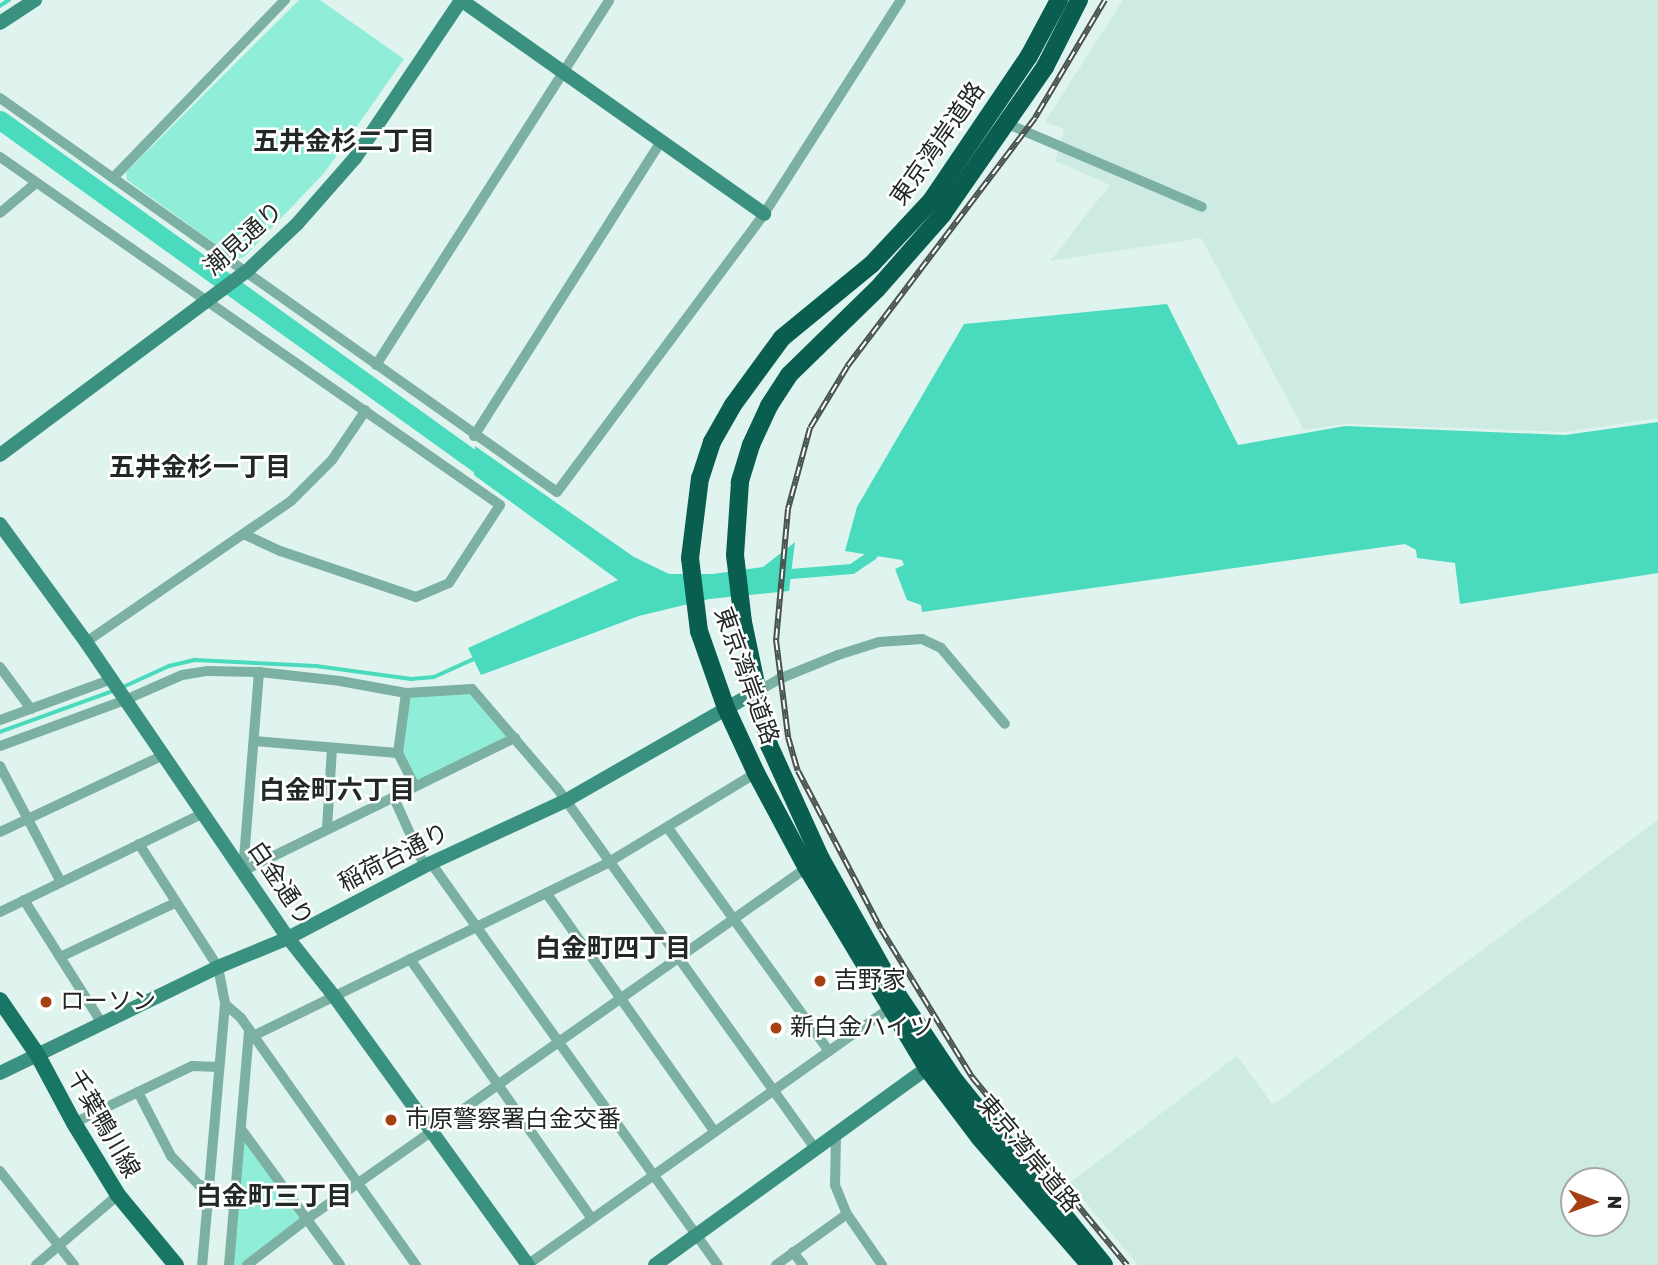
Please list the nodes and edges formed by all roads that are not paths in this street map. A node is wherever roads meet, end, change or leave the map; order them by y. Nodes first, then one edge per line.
1 (34, 0) edge
2 (285, 0) edge
3 (461, 0) edge
4 (609, 0) edge
5 (901, 0) edge
6 (1059, 0) edge
7 (1079, 0) edge
8 (0, 23) edge
9 (563, 73) junction
10 (0, 98) edge
11 (990, 117) junction
12 (1007, 124) junction
13 (661, 141) junction
14 (0, 157) edge
15 (113, 178) junction
16 (36, 183) junction
17 (1202, 207) dead end
18 (0, 213) edge
19 (764, 214) junction
20 (247, 271) junction
21 (209, 300) junction
22 (376, 365) junction
23 (366, 410) junction
24 (474, 436) junction
25 (0, 455) edge
26 (0, 524) edge
27 (244, 534) junction
28 (86, 642) junction
29 (0, 667) edge
30 (259, 672) junction
31 (111, 679) junction
32 (755, 692) junction
33 (406, 693) junction
34 (125, 700) junction
35 (726, 708) junction
36 (30, 709) junction
37 (0, 720) edge
38 (1005, 724) dead end
39 (515, 738) junction
40 (254, 741) junction
41 (0, 746) edge
42 (332, 748) junction
43 (398, 753) junction
44 (164, 755) junction
45 (0, 766) edge
46 (756, 773) junction
47 (415, 786) junction
48 (394, 798) junction
49 (565, 801) junction
50 (204, 813) junction
51 (27, 817) junction
52 (327, 828) junction
53 (668, 828) junction
54 (0, 832) edge
55 (139, 844) junction
56 (609, 862) junction
57 (814, 863) junction
58 (428, 865) junction
59 (243, 871) junction
60 (61, 882) junction
61 (547, 894) junction
62 (24, 900) junction
63 (175, 903) junction
64 (0, 912) edge
65 (733, 918) junction
66 (479, 926) junction
67 (288, 939) junction
68 (60, 957) junction
69 (678, 957) junction
70 (410, 960) junction
71 (218, 967) junction
72 (334, 996) junction
73 (621, 998) junction
74 (0, 1000) edge
75 (225, 1004) junction
76 (890, 1008) junction
77 (101, 1022) junction
78 (251, 1033) junction
79 (561, 1041) junction
80 (829, 1051) junction
81 (37, 1054) junction
82 (219, 1066) junction
83 (927, 1068) junction
84 (0, 1073) edge
85 (500, 1086) junction
86 (773, 1091) junction
87 (138, 1092) junction
88 (74, 1123) junction
89 (241, 1129) junction
90 (715, 1132) junction
91 (432, 1133) junction
92 (836, 1135) junction
93 (816, 1150) junction
94 (1, 1175) edge
95 (654, 1176) junction
96 (358, 1185) junction
97 (209, 1187) junction
98 (118, 1195) junction
99 (847, 1214) junction
100 (307, 1219) junction
101 (592, 1219) junction
102 (698, 1237) junction
103 (59, 1244) junction
104 (793, 1252) junction
105 (260, 1262) edge
106 (36, 1265) edge
107 (74, 1265) edge
108 (176, 1265) edge
109 (202, 1265) edge
110 (229, 1265) edge
111 (247, 1265) edge
112 (340, 1265) edge
113 (416, 1265) edge
114 (527, 1265) edge
115 (655, 1265) edge
116 (718, 1265) edge
117 (776, 1265) edge
118 (803, 1265) edge
119 (882, 1265) edge
120 (1090, 1265) edge
121 (1104, 1265) edge

1 - 8 street
2 - 15 street
3 - 9 street
3 - 20 street, 潮見通り
4 - 9 street
5 - 19 street
6 - 11 highway, 東京湾岸道路
7 - 12 highway, 東京湾岸道路
9 - 13 street
9 - 22 street
10 - 15 street
11 - 12 street
11 - 35 highway, 東京湾岸道路
12 - 17 street
12 - 32 highway, 東京湾岸道路
13 - 19 street
13 - 24 street
14 - 16 street
15 - 20 street
16 - 18 street
16 - 21 street
19 - 24 street
20 - 21 street, 潮見通り
20 - 22 street
21 - 23 street
21 - 25 street, 潮見通り
22 - 24 street
23 - 27 street
23 - 27 street
26 - 28 street, 白金通り
27 - 28 street
28 - 31 street, 白金通り
29 - 36 street
30 - 33 street
30 - 34 street
30 - 40 street
31 - 34 street, 白金通り
31 - 36 street
32 - 35 street, 稲荷台通り
32 - 38 street
32 - 57 highway, 東京湾岸道路
33 - 39 street
33 - 43 street
34 - 41 street
34 - 44 street, 白金通り
35 - 46 highway, 東京湾岸道路
35 - 49 street, 稲荷台通り
36 - 37 street
39 - 47 street
39 - 49 street
40 - 42 street
40 - 59 street
42 - 43 street
42 - 52 street
43 - 47 street
44 - 50 street, 白金通り
44 - 51 street
45 - 51 street
46 - 53 street
46 - 57 highway, 東京湾岸道路
47 - 48 street
48 - 52 street
48 - 58 street
49 - 56 street
49 - 58 street, 稲荷台通り
50 - 55 street
50 - 59 street, 白金通り
51 - 54 street
51 - 60 street
52 - 59 street
53 - 56 street
53 - 65 street
55 - 60 street
55 - 63 street
56 - 61 street
56 - 69 street
57 - 65 street
57 - 76 highway, 東京湾岸道路
57 - 121 highway, 東京湾岸道路
58 - 66 street
58 - 67 street, 稲荷台通り
59 - 67 street, 白金通り
60 - 62 street
61 - 66 street
61 - 73 street
62 - 64 street
62 - 68 street
63 - 68 street
63 - 71 street
65 - 69 street
65 - 80 street
66 - 70 street
66 - 79 street
67 - 71 street, 稲荷台通り
67 - 72 street, 白金通り
68 - 77 street
69 - 73 street
69 - 86 street
70 - 72 street
70 - 85 street
71 - 75 street
71 - 77 street, 稲荷台通り
72 - 78 street
72 - 91 street, 白金通り
73 - 79 street
73 - 90 street
74 - 81 main road, 千葉鴨川線
75 - 78 street
75 - 82 street
76 - 80 street
76 - 83 highway, 東京湾岸道路
77 - 81 street, 稲荷台通り
78 - 89 street
78 - 96 street
79 - 85 street
79 - 95 street
80 - 86 street
81 - 84 street, 稲荷台通り
81 - 88 main road, 千葉鴨川線
82 - 87 street
82 - 97 street
83 - 92 street
83 - 120 highway, 東京湾岸道路
85 - 91 street
85 - 101 street
86 - 90 street
86 - 93 street
87 - 88 street
87 - 97 street
88 - 98 main road, 千葉鴨川線
89 - 100 street
89 - 110 street
90 - 95 street
91 - 96 street
91 - 114 street, 白金通り
92 - 93 street
92 - 99 street
93 - 102 street
94 - 103 street
95 - 101 street
95 - 102 street
96 - 100 street
96 - 113 street
97 - 109 street
98 - 103 street
98 - 108 main road, 千葉鴨川線
99 - 104 street
99 - 119 street
100 - 105 street
100 - 112 street
101 - 114 street
102 - 115 street
102 - 116 street
103 - 106 street
103 - 107 street
104 - 117 street
104 - 118 street
105 - 111 street

